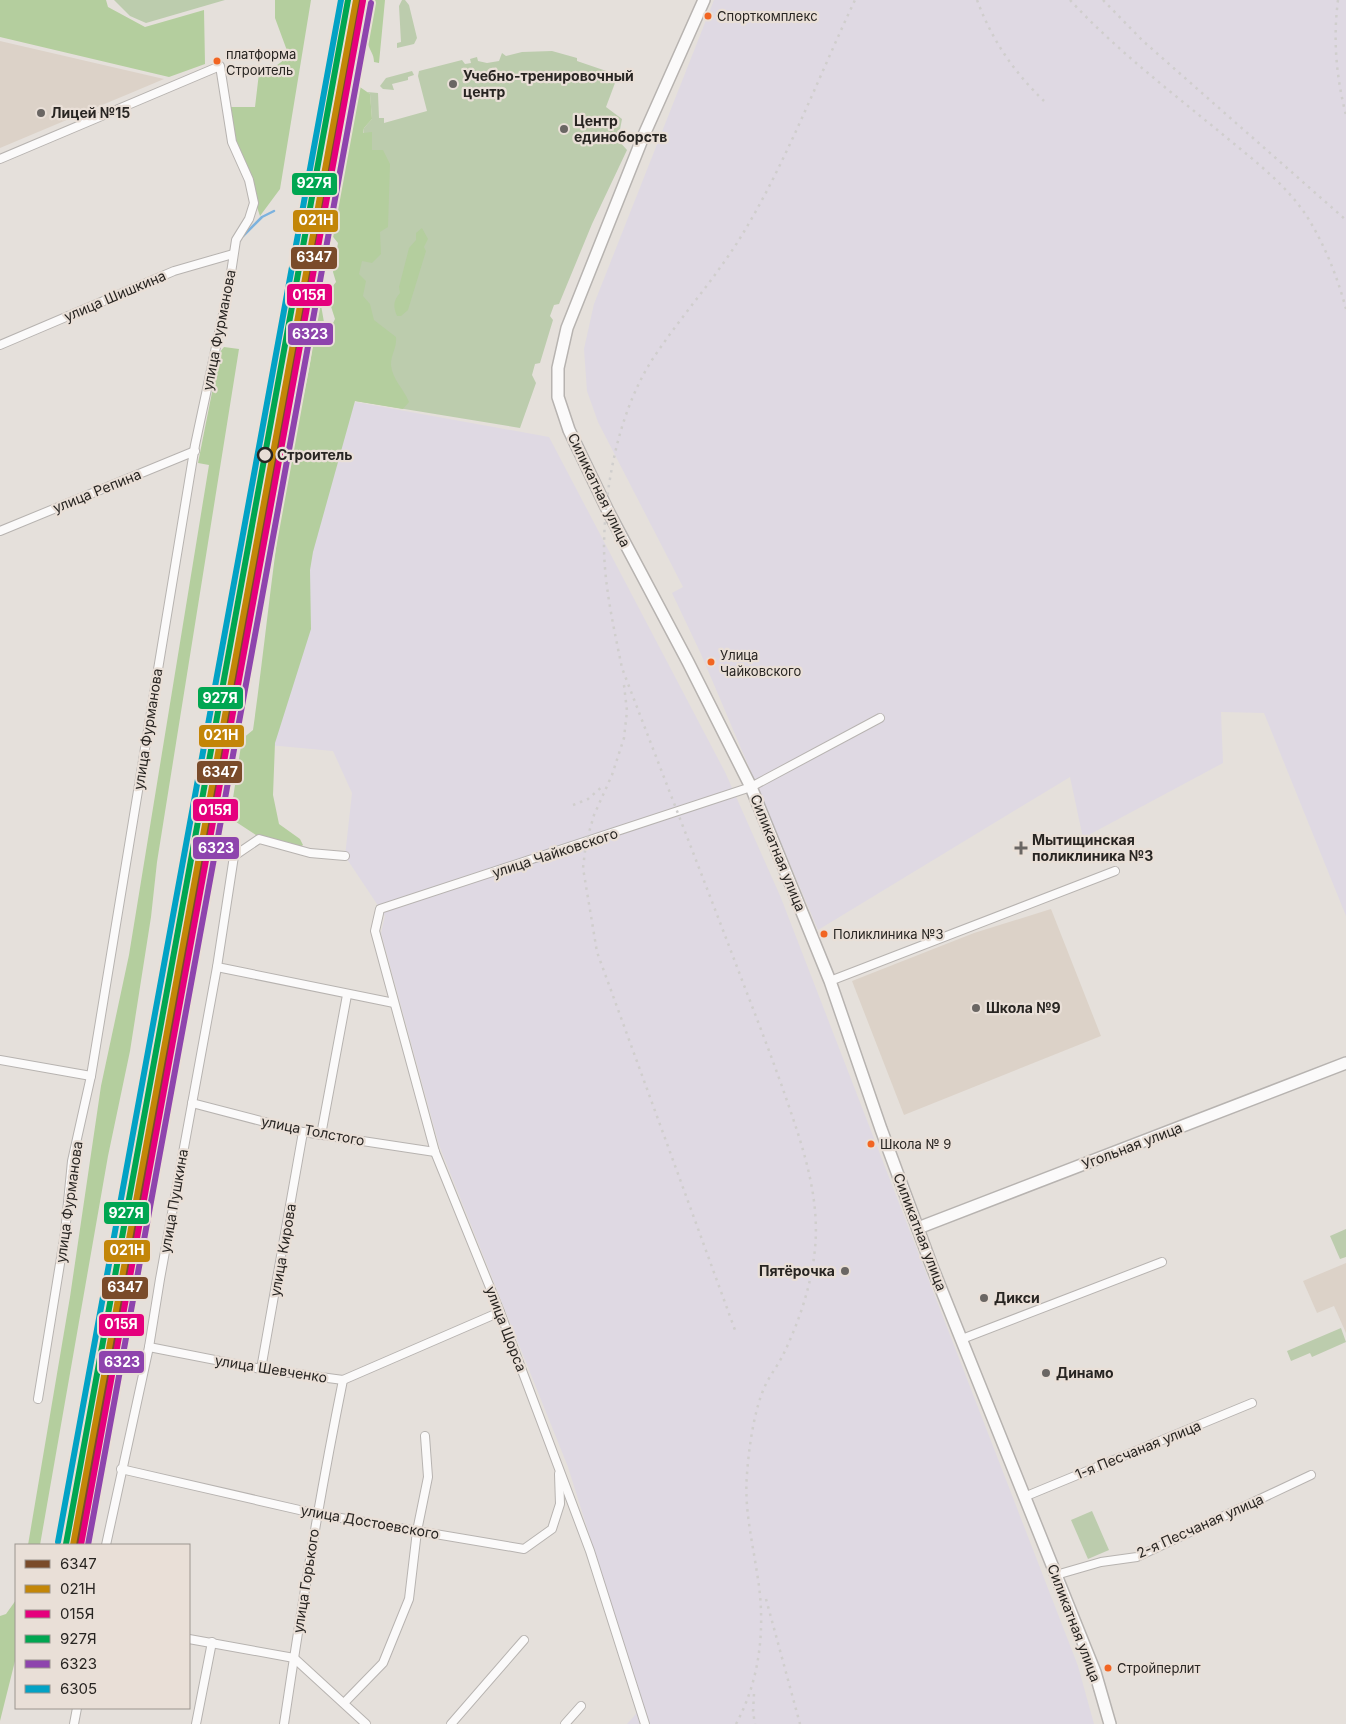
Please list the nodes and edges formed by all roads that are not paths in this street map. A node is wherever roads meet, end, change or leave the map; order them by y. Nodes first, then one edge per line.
1 (704, 0) edge
2 (0, 158) edge
3 (233, 254) junction
4 (0, 345) edge
5 (195, 451) junction
6 (0, 531) edge
7 (880, 718) dead end
8 (751, 787) junction
9 (345, 856) dead end
10 (1115, 870) dead end
11 (375, 932) joint
12 (217, 967) junction
13 (830, 981) junction
14 (347, 995) junction
15 (394, 1003) junction
16 (0, 1060) edge
17 (1346, 1063) edge
18 (92, 1076) junction
19 (192, 1103) junction
20 (303, 1132) junction
21 (321, 1134) junction
22 (435, 1152) junction
23 (918, 1228) junction
24 (1162, 1262) dead end
25 (500, 1312) junction
26 (962, 1339) junction
27 (150, 1347) junction
28 (261, 1369) junction
29 (343, 1380) junction
30 (38, 1399) dead end
31 (1252, 1403) dead end
32 (425, 1436) dead end
33 (558, 1467) junction
34 (121, 1469) junction
35 (1311, 1475) dead end
36 (1024, 1497) junction
37 (316, 1514) junction
38 (417, 1531) junction
39 (106, 1544) edge
40 (1056, 1575) junction
41 (190, 1639) edge
42 (524, 1640) dead end
43 (212, 1642) junction
44 (294, 1658) junction
45 (344, 1703) junction
46 (581, 1706) dead end
47 (77, 1709) edge
48 (74, 1724) edge
49 (196, 1724) edge
50 (284, 1724) edge
51 (366, 1724) edge
52 (451, 1724) edge
53 (565, 1724) edge
54 (644, 1724) edge
55 (1110, 1724) edge

1 - 8 street, Силикатная улица
2 - 3 street, улица Фурманова
3 - 4 street, улица Шишкина
3 - 5 street, улица Фурманова
5 - 6 street, улица Репина
5 - 18 street, улица Фурманова
7 - 8 street
8 - 11 street, улица Чайковского
8 - 13 street, Силикатная улица
9 - 12 street, улица Пушкина
10 - 13 street
11 - 15 street, улица Щорса
12 - 14 street
12 - 19 street, улица Пушкина
13 - 23 street, Силикатная улица
14 - 15 street
14 - 21 street
15 - 22 street, улица Щорса
16 - 18 street
17 - 23 street, Угольная улица
18 - 30 street, улица Фурманова
19 - 20 street, улица Толстого
19 - 27 street, улица Пушкина
20 - 21 street, улица Толстого
20 - 28 street, улица Кирова
21 - 22 street, улица Толстого
22 - 25 street, улица Щорса
23 - 26 street, Силикатная улица
24 - 26 street
25 - 29 street, улица Шевченко
25 - 33 street, улица Щорса
26 - 36 street, Силикатная улица
27 - 28 street, улица Шевченко
27 - 34 street, улица Пушкина
28 - 29 street, улица Шевченко
29 - 37 street, улица Горького
31 - 36 street, 1-я Песчаная улица
32 - 38 street
33 - 38 street, улица Достоевского
33 - 54 street, улица Щорса
34 - 37 street, улица Достоевского
34 - 39 street, улица Пушкина
35 - 40 street, 2-я Песчаная улица
36 - 40 street, Силикатная улица
37 - 38 street, улица Достоевского
37 - 44 street, улица Горького
38 - 45 street
40 - 55 street, Силикатная улица
41 - 43 street
42 - 52 street
43 - 44 street
43 - 49 street
44 - 45 street
44 - 50 street, улица Горького
45 - 51 street
46 - 53 street
47 - 48 street

